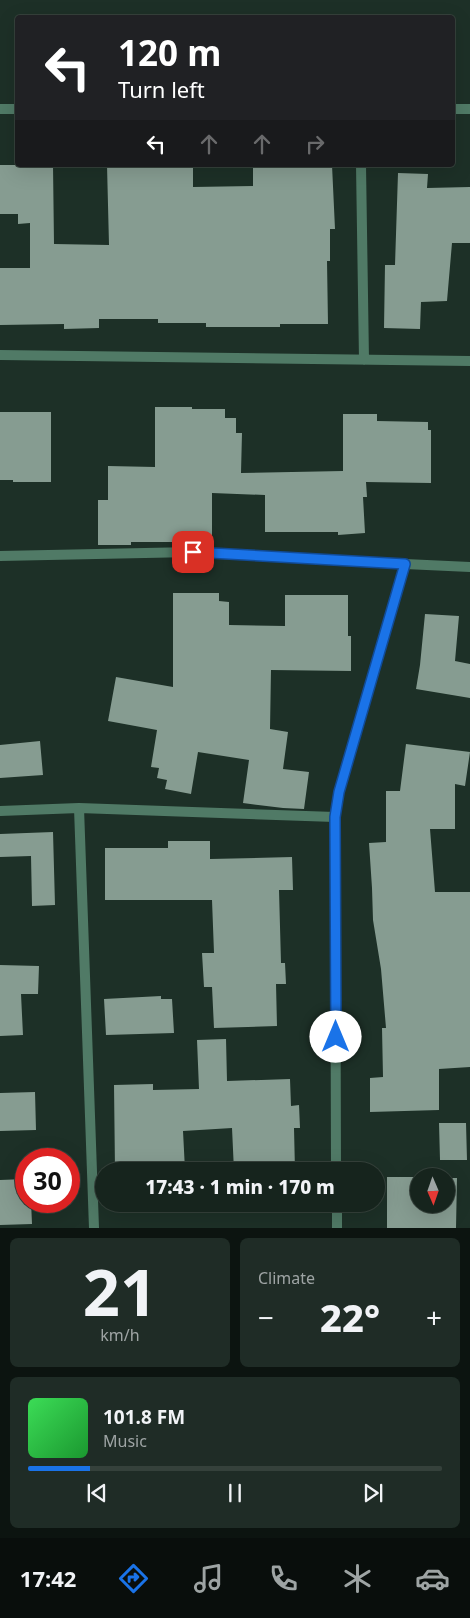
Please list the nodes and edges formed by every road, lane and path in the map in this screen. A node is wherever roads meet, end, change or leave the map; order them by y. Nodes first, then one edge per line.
1 (0, 109) edge
2 (15, 109) edge
3 (455, 109) edge
4 (470, 109) edge
5 (361, 167) edge
6 (0, 355) edge
7 (364, 360) junction
8 (470, 361) edge
9 (0, 556) edge
10 (405, 564) junction
11 (470, 567) edge
12 (79, 808) junction
13 (0, 811) edge
14 (335, 817) junction
15 (336, 1162) edge
16 (336, 1212) edge
17 (94, 1228) edge
18 (337, 1228) edge

1 - 2 street
3 - 4 street
5 - 7 street
6 - 7 street
7 - 8 street
9 - 10 street
10 - 11 street
10 - 14 street
12 - 13 street
12 - 14 street
12 - 17 street
14 - 15 street
16 - 18 street

